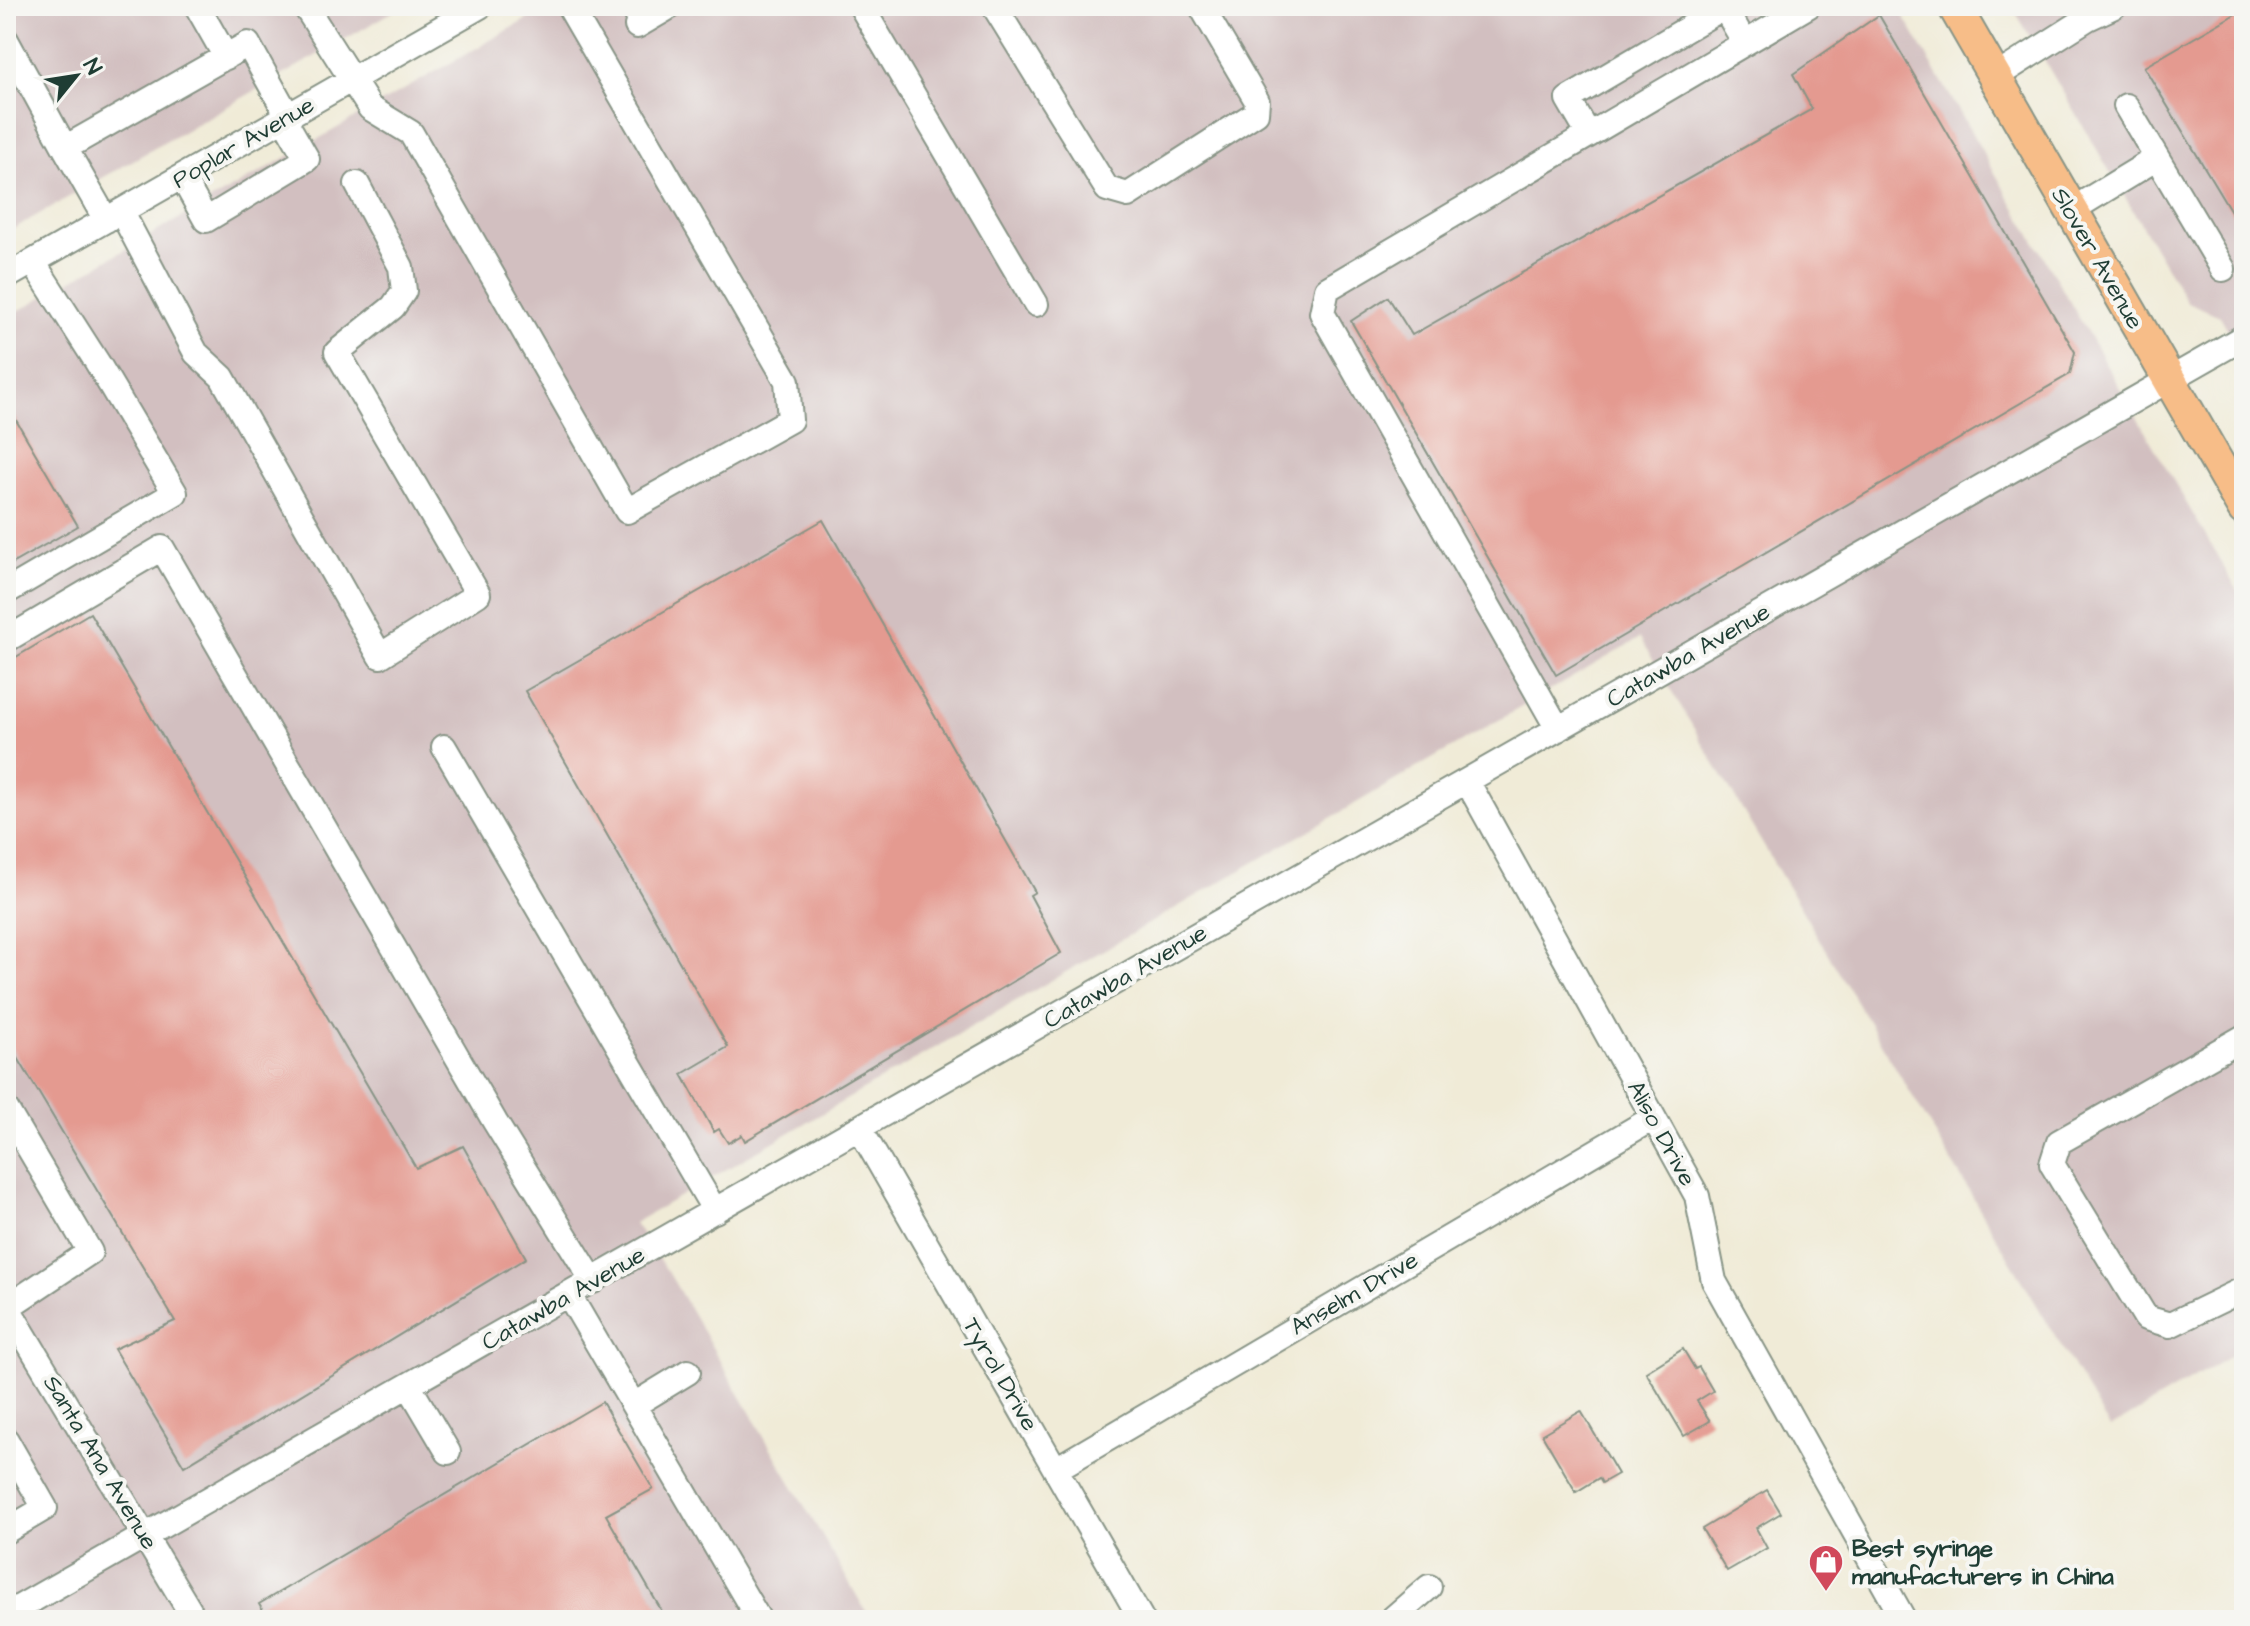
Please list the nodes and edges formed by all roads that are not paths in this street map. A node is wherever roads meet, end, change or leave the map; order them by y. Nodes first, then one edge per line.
1 (305, 6) edge
2 (480, 6) edge
3 (569, 6) edge
4 (671, 6) edge
5 (861, 6) edge
6 (994, 6) edge
7 (1201, 6) edge
8 (1808, 6) edge
9 (1954, 6) edge
10 (2114, 6) edge
11 (200, 12) edge
12 (637, 26) dead end
13 (6, 40) edge
14 (1745, 43) junction
15 (226, 57) junction
16 (1995, 77) junction
17 (351, 80) junction
18 (2126, 106) dead end
19 (286, 117) junction
20 (1589, 135) junction
21 (65, 148) junction
22 (2157, 158) junction
23 (182, 177) junction
24 (357, 184) dead end
25 (2070, 211) junction
26 (113, 216) junction
27 (33, 262) junction
28 (2223, 269) dead end
29 (6, 277) edge
30 (1036, 304) dead end
31 (2244, 337) edge
32 (2169, 381) junction
33 (2244, 509) edge
34 (6, 592) edge
35 (6, 640) edge
36 (1558, 729) junction
37 (444, 747) dead end
38 (1467, 781) junction
39 (2244, 1037) edge
40 (6, 1109) edge
41 (1653, 1118) junction
42 (860, 1129) junction
43 (715, 1211) junction
44 (593, 1281) junction
45 (2244, 1289) edge
46 (569, 1295) junction
47 (6, 1307) edge
48 (688, 1372) dead end
49 (409, 1386) junction
50 (634, 1405) junction
51 (6, 1440) edge
52 (448, 1452) dead end
53 (1056, 1469) junction
54 (6, 1531) edge
55 (145, 1536) junction
56 (1429, 1587) dead end
57 (6, 1615) edge
58 (195, 1620) edge
59 (759, 1620) edge
60 (1142, 1620) edge
61 (1391, 1620) edge
62 (1904, 1620) edge

1 - 17 street
2 - 17 street, Poplar Avenue
3 - 17 street
4 - 12 street
5 - 30 street
6 - 7 street
8 - 14 street
9 - 16 main road, Slover Avenue
10 - 16 street
11 - 15 street
13 - 21 street
14 - 20 street
14 - 20 street
15 - 19 street
15 - 21 street
16 - 25 main road, Slover Avenue
17 - 19 street, Poplar Avenue
18 - 22 street
19 - 23 street, Poplar Avenue
19 - 23 street
20 - 36 street
21 - 26 street
22 - 25 street
22 - 28 street
23 - 26 street, Poplar Avenue
24 - 26 street
25 - 32 main road, Slover Avenue
26 - 27 street, Poplar Avenue
27 - 29 street, Poplar Avenue
27 - 34 street
31 - 32 street, Catawba Avenue
32 - 33 main road, Slover Avenue
32 - 36 street, Catawba Avenue
35 - 44 street
36 - 38 street, Catawba Avenue
37 - 43 street
38 - 41 street, Aliso Drive
38 - 42 street, Catawba Avenue
39 - 45 street
40 - 47 street
41 - 53 street, Anselm Drive
41 - 62 street, Aliso Drive
42 - 43 street, Catawba Avenue
42 - 53 street, Tyrol Drive
43 - 44 street, Catawba Avenue
44 - 46 street, Catawba Avenue
46 - 49 street, Catawba Avenue
46 - 50 street
47 - 55 street, Santa Ana Avenue
48 - 50 street
49 - 52 street
49 - 55 street, Catawba Avenue
50 - 59 street
51 - 54 street
53 - 60 street, Tyrol Drive
55 - 57 street, Catawba Avenue
55 - 58 street, Santa Ana Avenue
56 - 61 street

